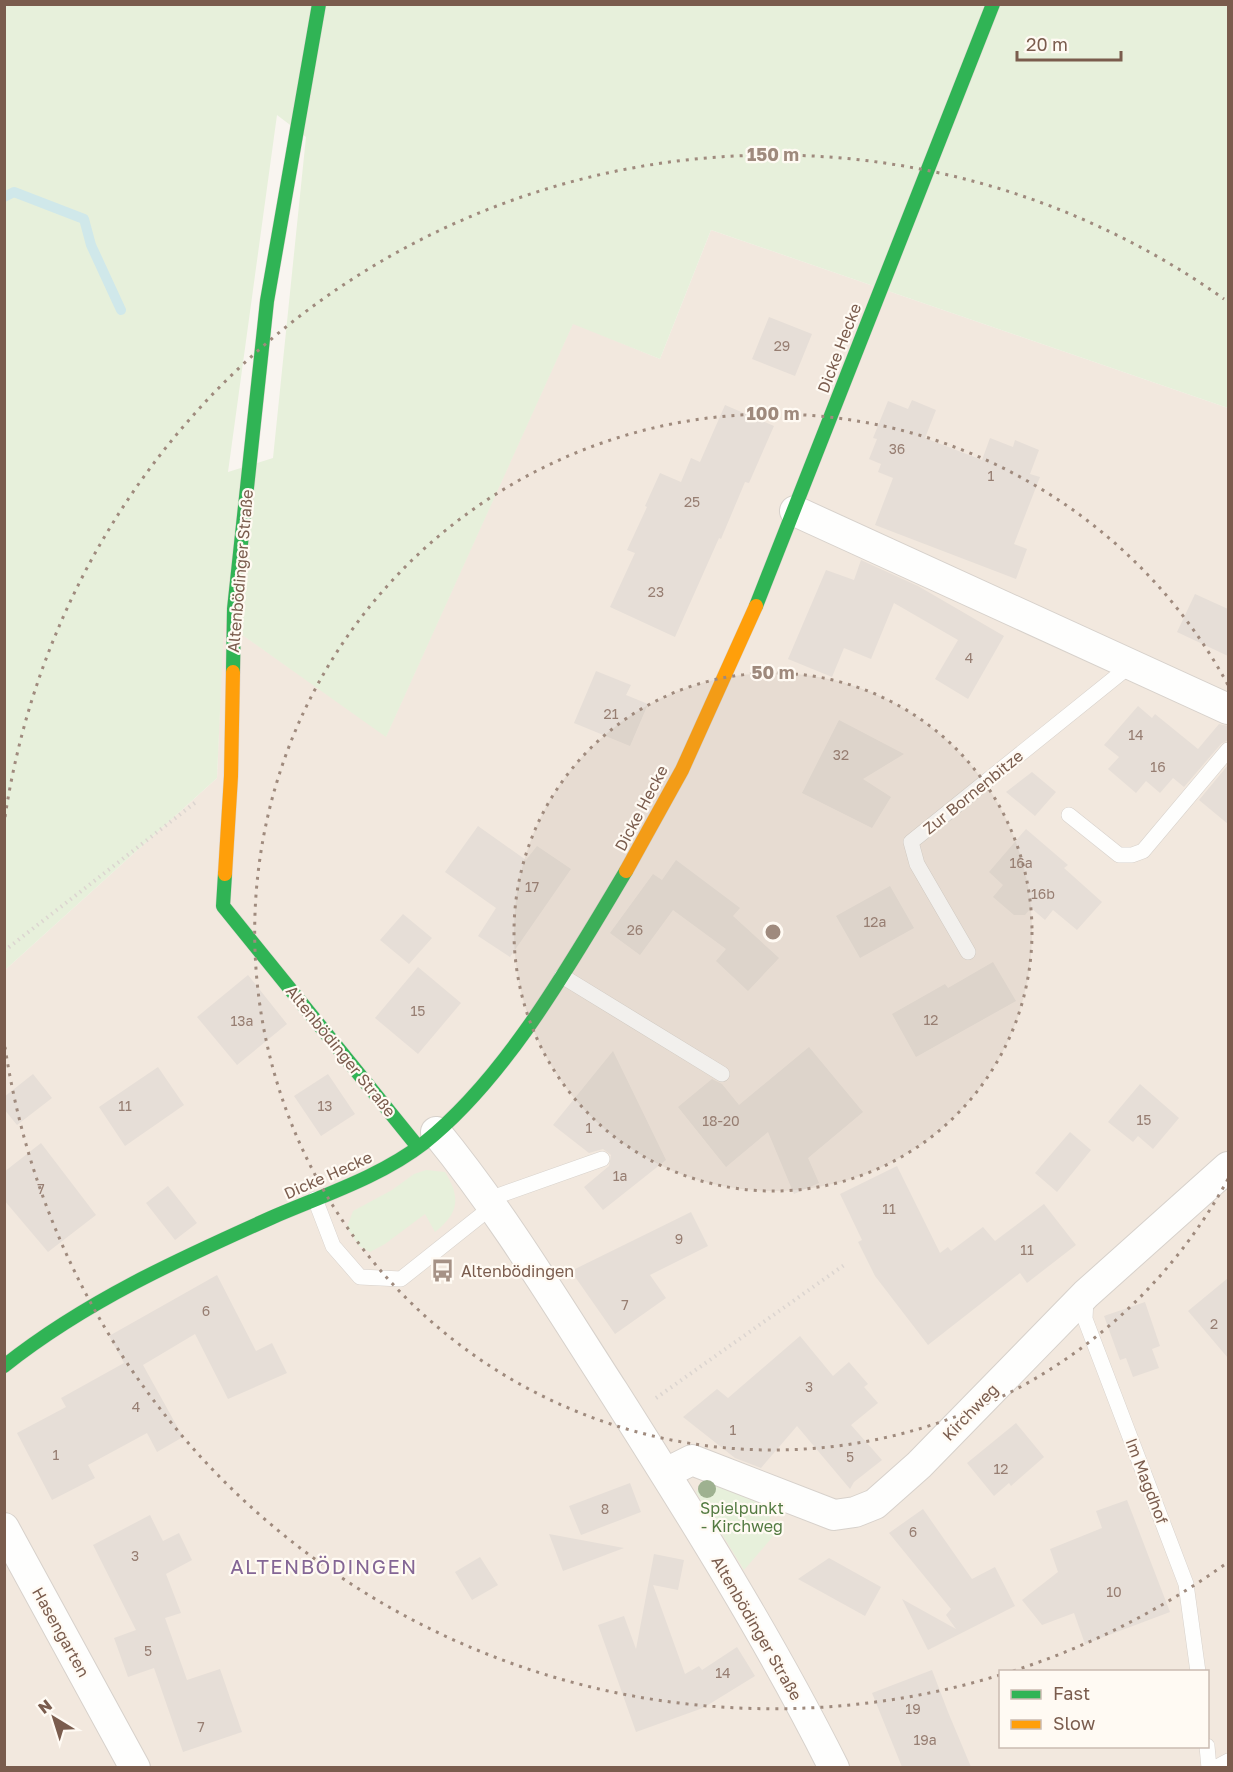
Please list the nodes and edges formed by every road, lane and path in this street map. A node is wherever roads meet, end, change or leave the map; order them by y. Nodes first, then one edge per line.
1 (319, 4) edge
2 (993, 4) edge
3 (795, 511) junction
4 (1132, 664) junction
5 (1228, 709) edge
6 (1228, 750) edge
7 (231, 776) junction
8 (1069, 815) dead end
9 (4, 951) edge
10 (968, 952) dead end
11 (562, 976) junction
12 (722, 1074) dead end
13 (427, 1139) junction
14 (602, 1159) dead end
15 (1228, 1167) edge
16 (315, 1199) junction
17 (492, 1202) junction
18 (847, 1263) dead end
19 (1086, 1294) junction
20 (4, 1366) edge
21 (629, 1417) junction
22 (666, 1473) junction
23 (4, 1528) edge
24 (1198, 1670) edge
25 (1208, 1748) edge
26 (1228, 1761) edge
27 (135, 1767) edge
28 (834, 1767) edge
29 (1209, 1767) edge
30 (1215, 1767) edge

1 - 7 street, Altenbödinger Straße
2 - 3 street, Dicke Hecke
3 - 4 street
3 - 11 street, Dicke Hecke
4 - 5 street
4 - 10 lane, Zur Bornenbitze
6 - 8 lane
7 - 9 path
7 - 13 street, Altenbödinger Straße
11 - 12 lane
11 - 13 street, Dicke Hecke
13 - 16 street, Dicke Hecke
13 - 17 street, Altenbödinger Straße
14 - 17 lane
15 - 19 street, Kirchweg
16 - 17 lane
16 - 20 street, Dicke Hecke
17 - 21 street, Altenbödinger Straße
18 - 21 path
19 - 22 street, Kirchweg
19 - 24 lane, Im Magdhof
21 - 22 street, Altenbödinger Straße
22 - 28 street, Altenbödinger Straße
23 - 27 street, Hasengarten
25 - 29 lane
26 - 30 lane

